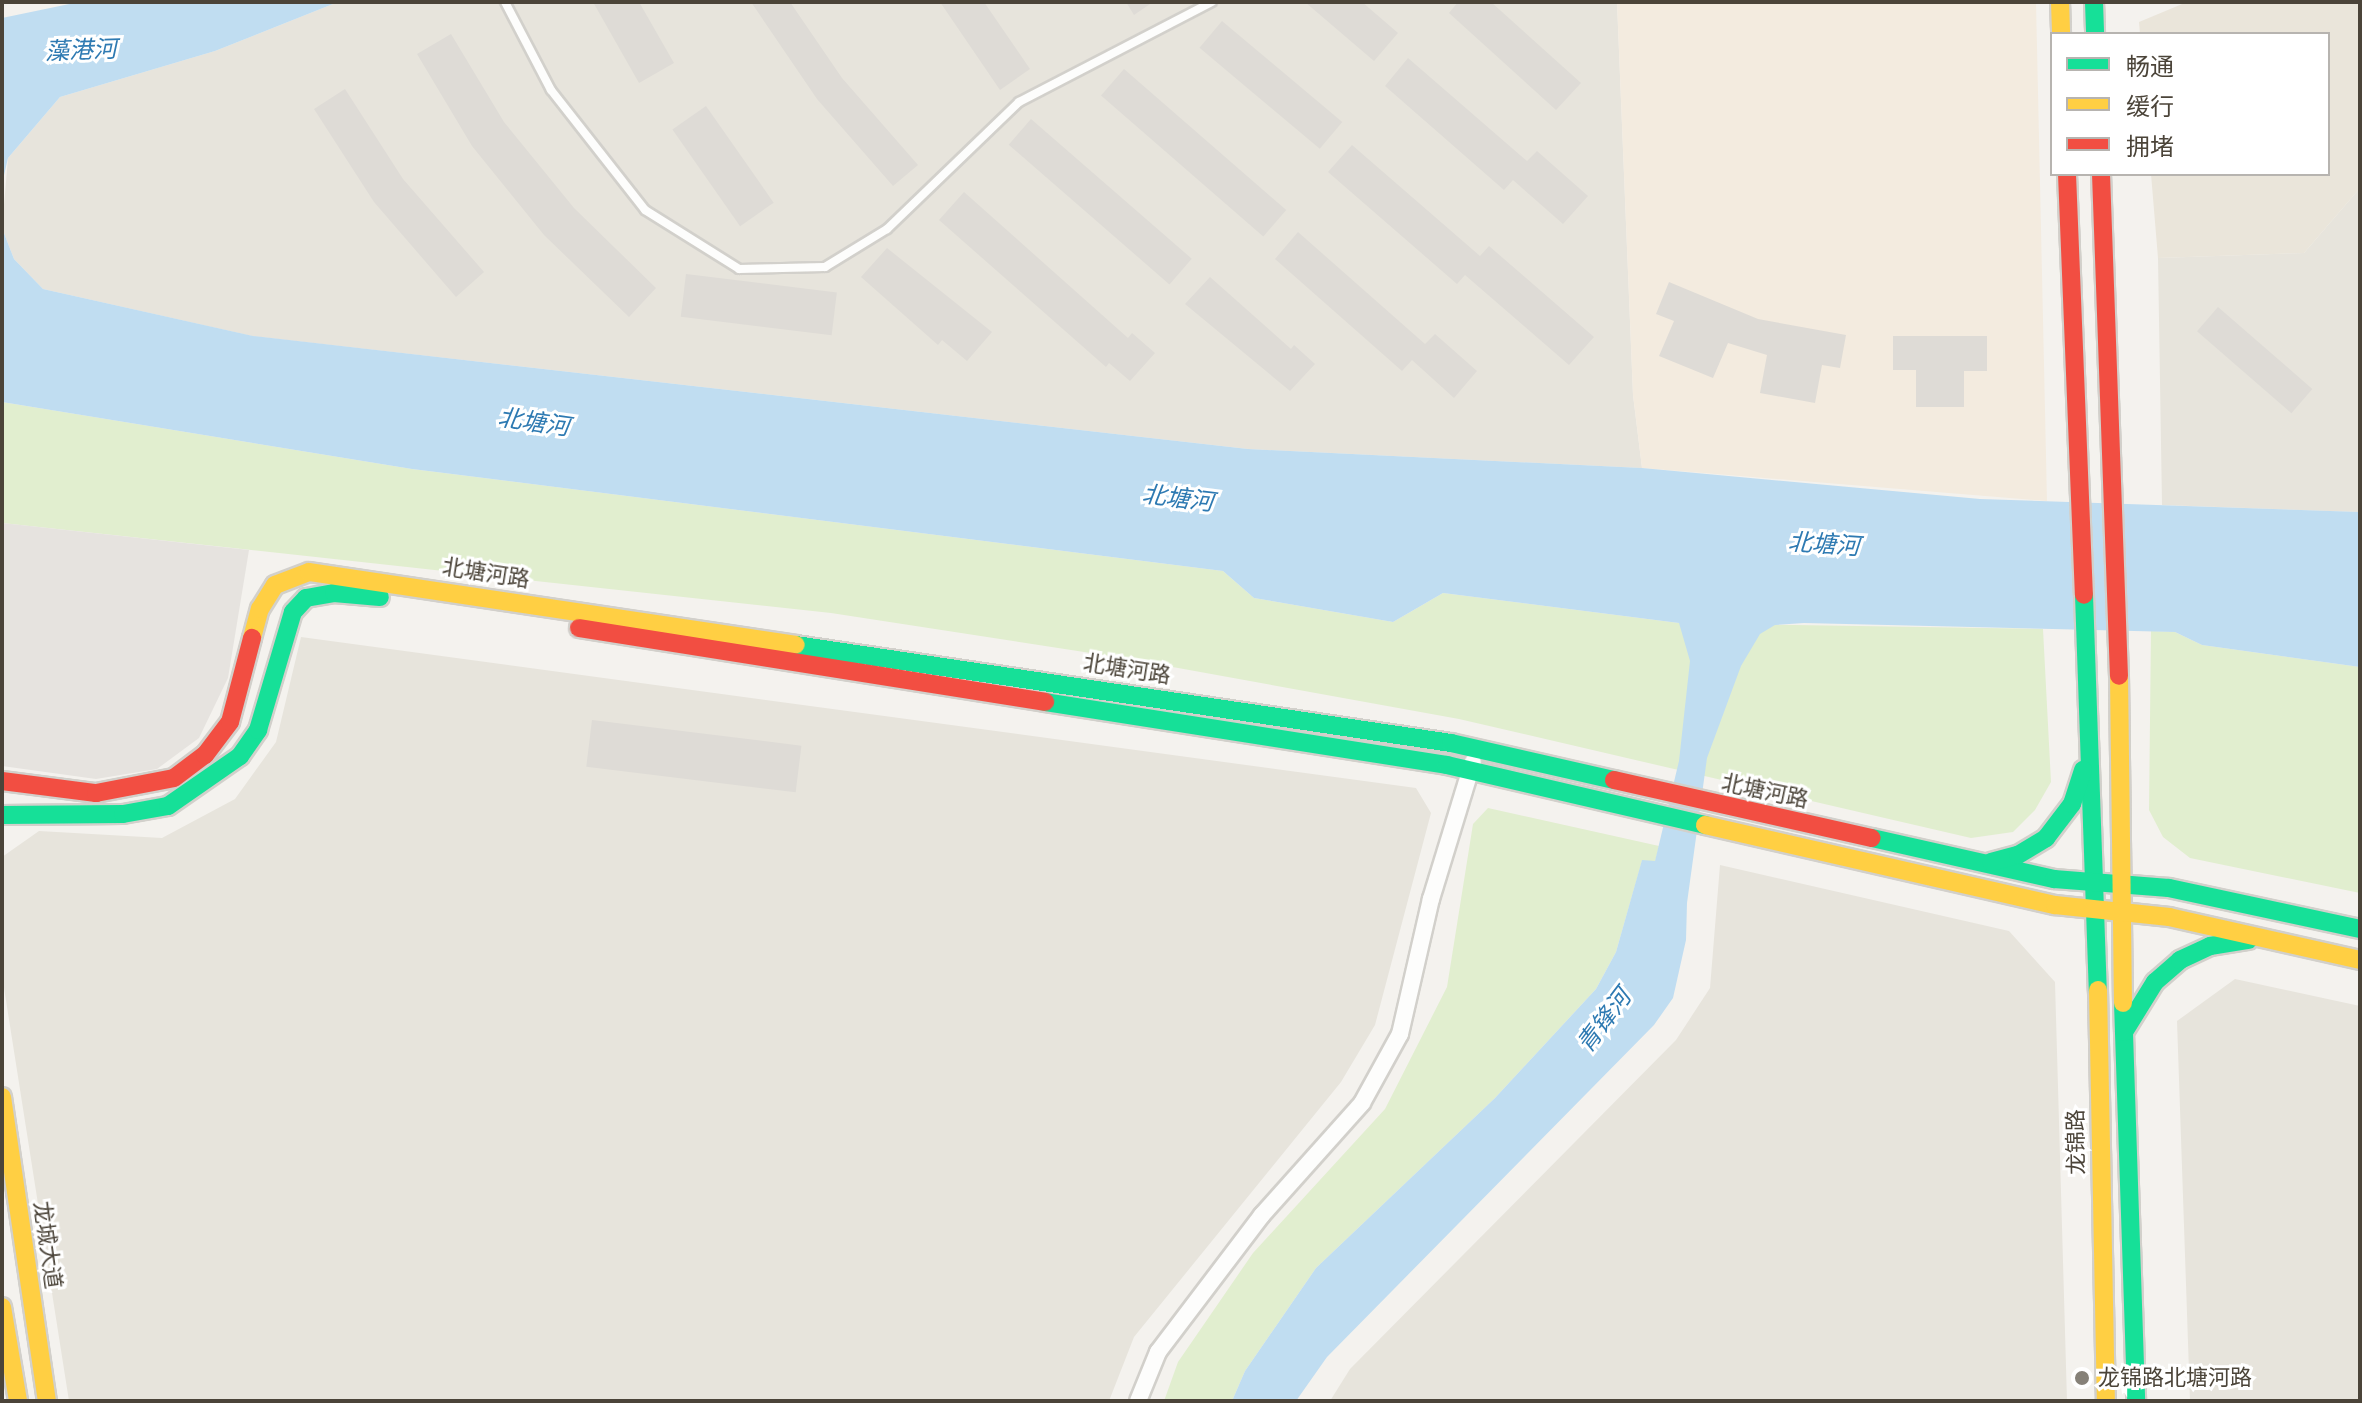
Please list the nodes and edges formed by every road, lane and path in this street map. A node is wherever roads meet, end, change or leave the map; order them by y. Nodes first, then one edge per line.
1 (505, 2) edge
2 (1212, 2) edge
3 (2060, 2) edge
4 (2094, 2) edge
5 (2061, 32) edge
6 (2095, 32) edge
7 (2067, 176) edge
8 (2101, 176) edge
9 (1477, 749) junction
10 (2089, 753) junction
11 (1470, 771) junction
12 (2, 781) edge
13 (2, 815) edge
14 (1985, 864) junction
15 (2095, 882) junction
16 (2125, 884) junction
17 (2096, 908) junction
18 (2123, 911) junction
19 (2360, 929) edge
20 (2263, 938) junction
21 (2360, 960) edge
22 (2124, 1032) junction
23 (2, 1097) edge
24 (2, 1307) edge
25 (18, 1401) edge
26 (47, 1401) edge
27 (1138, 1401) edge
28 (2106, 1401) edge
29 (2136, 1401) edge

1 - 2 lane
3 - 5 main road
4 - 6 main road
7 - 10 main road, 龙锦路
8 - 16 main road
9 - 11 street
9 - 12 main road, 北塘河路
9 - 14 main road, 北塘河路
10 - 14 main road
10 - 15 main road, 龙锦路
11 - 13 main road, 北塘河路
11 - 17 main road, 北塘河路
11 - 27 street
14 - 15 main road, 北塘河路
15 - 16 main road, 北塘河路
15 - 17 main road, 龙锦路
16 - 18 main road
16 - 19 main road, 北塘河路
17 - 18 main road, 北塘河路
17 - 28 main road, 龙锦路
18 - 20 main road, 北塘河路
18 - 22 main road
20 - 21 main road, 北塘河路
20 - 22 main road
22 - 29 main road
23 - 26 main road, 龙城大道
24 - 25 main road

